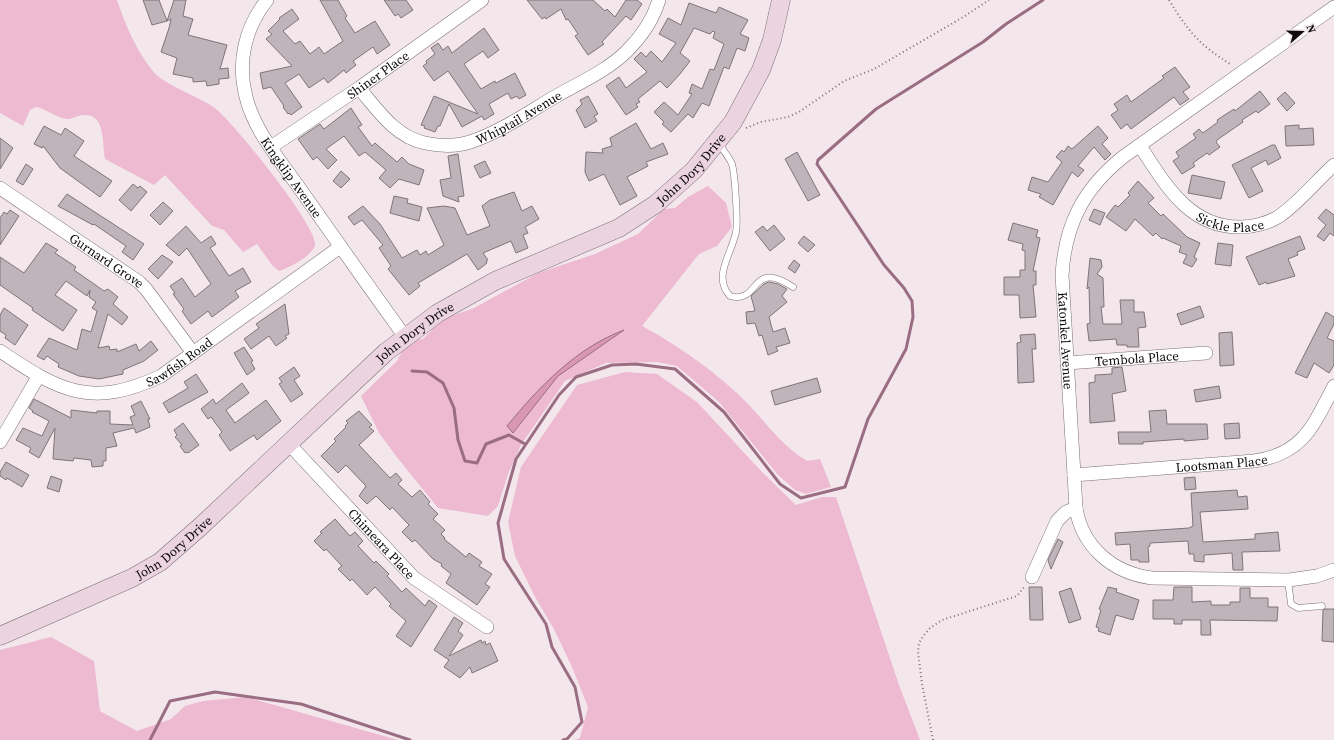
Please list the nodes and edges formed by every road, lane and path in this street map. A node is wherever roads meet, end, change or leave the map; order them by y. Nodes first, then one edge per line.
1 (267, 0) edge
2 (482, 0) edge
3 (659, 0) edge
4 (781, 0) edge
5 (989, 0) edge
6 (1169, 0) edge
7 (1334, 7) edge
8 (1243, 72) junction
9 (358, 88) junction
10 (744, 128) dead end
11 (718, 142) junction
12 (1140, 146) junction
13 (271, 147) junction
14 (1334, 165) edge
15 (0, 188) edge
16 (340, 247) junction
17 (793, 287) dead end
18 (405, 337) junction
19 (0, 351) edge
20 (1206, 352) dead end
21 (193, 354) junction
22 (1067, 363) junction
23 (38, 376) junction
24 (1334, 386) edge
25 (0, 442) edge
26 (289, 444) junction
27 (1074, 475) junction
28 (1076, 508) junction
29 (1334, 570) edge
30 (1032, 577) joint
31 (1288, 580) junction
32 (1322, 606) dead end
33 (488, 627) dead end
34 (0, 636) edge
35 (933, 740) edge

1 - 13 street, Kingklip Avenue
2 - 9 street, Shiner Place
3 - 9 street, Whiptail Avenue
4 - 11 street, John Dory Drive
5 - 10 path
6 - 8 path
7 - 8 street, Katonkel Avenue
8 - 12 street, Katonkel Avenue
9 - 13 street, Shiner Place
11 - 17 lane
11 - 18 street, John Dory Drive
12 - 14 street, Sickle Place
12 - 22 street, Katonkel Avenue
13 - 16 street, Kingklip Avenue
15 - 21 street, Gurnard Grove
16 - 18 street, Kingklip Avenue
16 - 21 street, Sawfish Road
18 - 26 street, John Dory Drive
19 - 23 street, Sawfish Road
20 - 22 street, Tembola Place
21 - 23 street, Sawfish Road
22 - 27 street, Katonkel Avenue
23 - 25 street
24 - 27 street, Lootsman Place
26 - 33 street, Chimeara Place
26 - 34 street, John Dory Drive
27 - 28 street, Katonkel Avenue
28 - 30 street
28 - 31 street, Katonkel Avenue
29 - 31 street, Katonkel Avenue
30 - 35 path
31 - 32 lane

